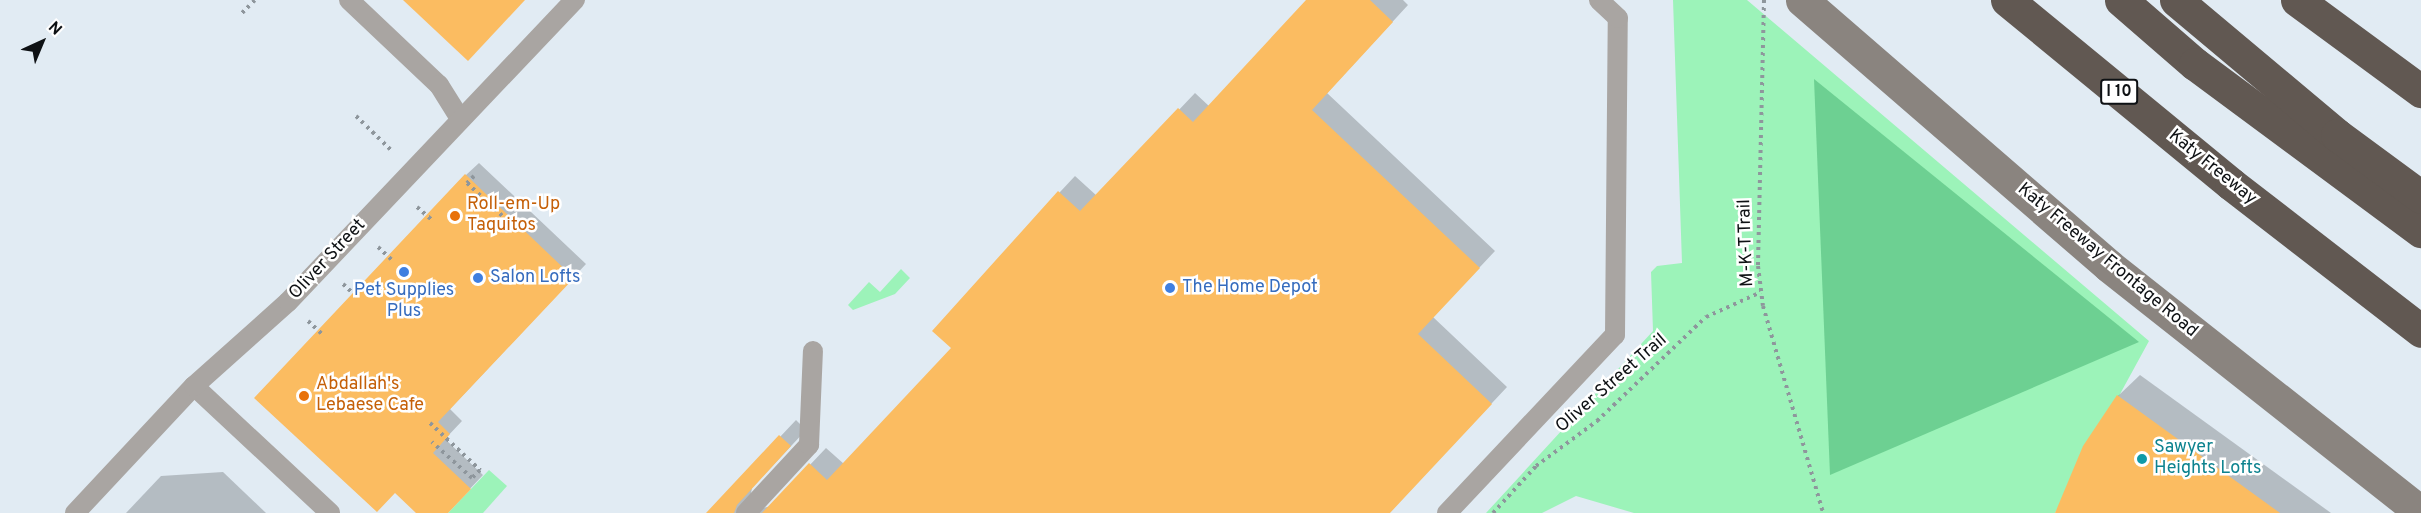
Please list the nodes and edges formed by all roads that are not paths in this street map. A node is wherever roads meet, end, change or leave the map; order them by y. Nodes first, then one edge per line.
1 (349, 0) edge
2 (575, 0) edge
3 (1599, 0) edge
4 (1802, 0) edge
5 (2007, 0) edge
6 (2121, 0) edge
7 (2176, 0) edge
8 (2297, 0) edge
9 (2421, 91) edge
10 (460, 119) junction
11 (2421, 197) edge
12 (2421, 231) edge
13 (2421, 331) edge
14 (813, 351) dead end
15 (194, 386) junction
16 (2421, 512) edge
17 (75, 513) edge
18 (330, 513) edge
19 (746, 513) edge
20 (1447, 513) edge

1 - 10 lane
2 - 10 lane, Oliver Street
3 - 20 lane
4 - 16 main road, Katy Freeway Frontage Road
5 - 13 highway, Katy Freeway / I 10
6 - 12 highway
7 - 11 highway
8 - 9 highway
10 - 15 lane, Oliver Street
14 - 19 lane
15 - 17 lane, Oliver Street
15 - 18 lane

